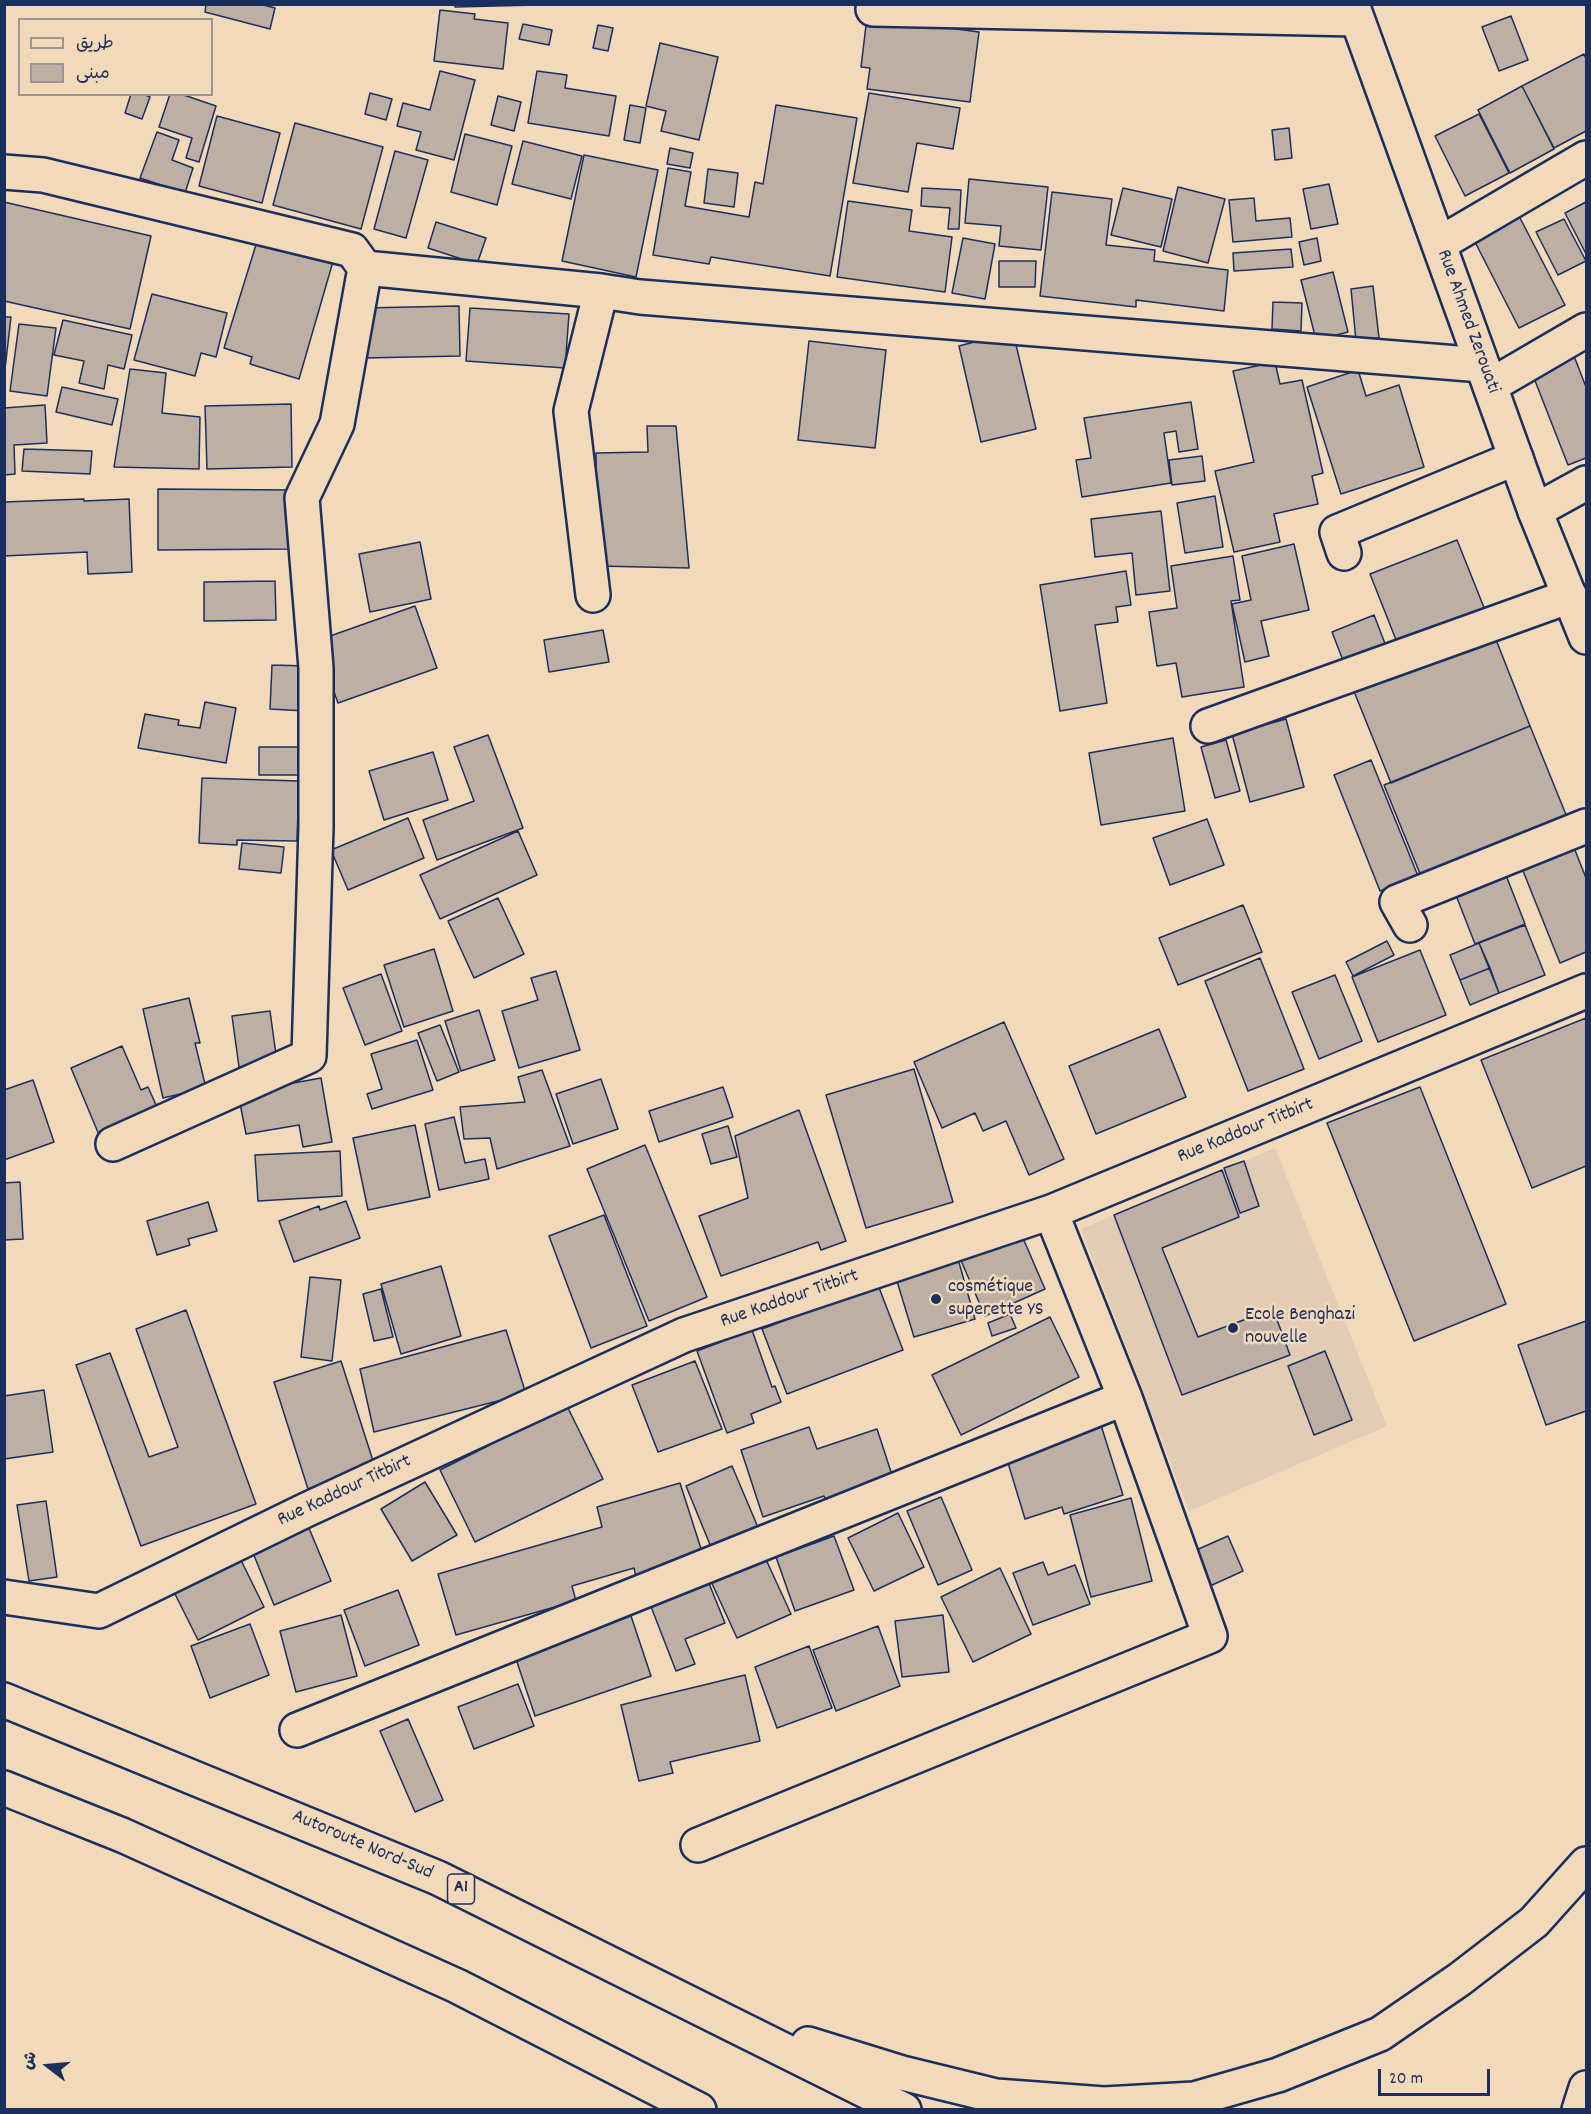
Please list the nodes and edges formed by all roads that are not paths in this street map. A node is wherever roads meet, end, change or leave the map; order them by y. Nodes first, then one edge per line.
1 (873, 9) dead end
2 (1354, 12) edge
3 (1587, 158) edge
4 (4, 172) edge
5 (1439, 244) junction
6 (365, 268) junction
7 (602, 291) junction
8 (1587, 330) edge
9 (1486, 375) junction
10 (1516, 458) junction
11 (1587, 483) edge
12 (1535, 511) junction
13 (1344, 553) dead end
14 (593, 595) dead end
15 (1570, 596) junction
16 (1587, 637) edge
17 (1208, 726) dead end
18 (1587, 826) edge
19 (1410, 925) dead end
20 (1587, 991) edge
21 (112, 1144) dead end
22 (1051, 1212) junction
23 (1125, 1398) junction
24 (4, 1598) edge
25 (4, 1700) edge
26 (297, 1730) dead end
27 (4, 1788) edge
28 (698, 1845) dead end
29 (1587, 1864) edge
30 (714, 2016) junction
31 (636, 2077) junction
32 (1587, 2088) edge
33 (679, 2109) edge
34 (699, 2109) edge
35 (904, 2109) edge
36 (1579, 2109) edge

1 - 2 main road
2 - 5 main road, Rue Ahmed Zerouati
3 - 5 main road
4 - 6 main road
5 - 9 main road, Rue Ahmed Zerouati
6 - 7 main road
6 - 21 main road
7 - 9 main road
7 - 14 main road
8 - 9 main road
9 - 10 main road, Rue Ahmed Zerouati
10 - 12 main road, Rue Ahmed Zerouati
10 - 13 main road
11 - 12 main road
12 - 15 main road, Rue Ahmed Zerouati
15 - 16 main road, Rue Ahmed Zerouati
15 - 17 main road
18 - 19 main road
20 - 22 main road, Rue Kaddour Titbirt
22 - 23 main road
22 - 24 main road, Rue Kaddour Titbirt
23 - 26 main road
23 - 28 main road
25 - 30 main road, Autoroute Nord-Sud / A1
27 - 31 main road
29 - 30 main road
30 - 35 main road, Autoroute Nord-Sud / A1
31 - 33 main road
31 - 34 main road
32 - 36 main road

